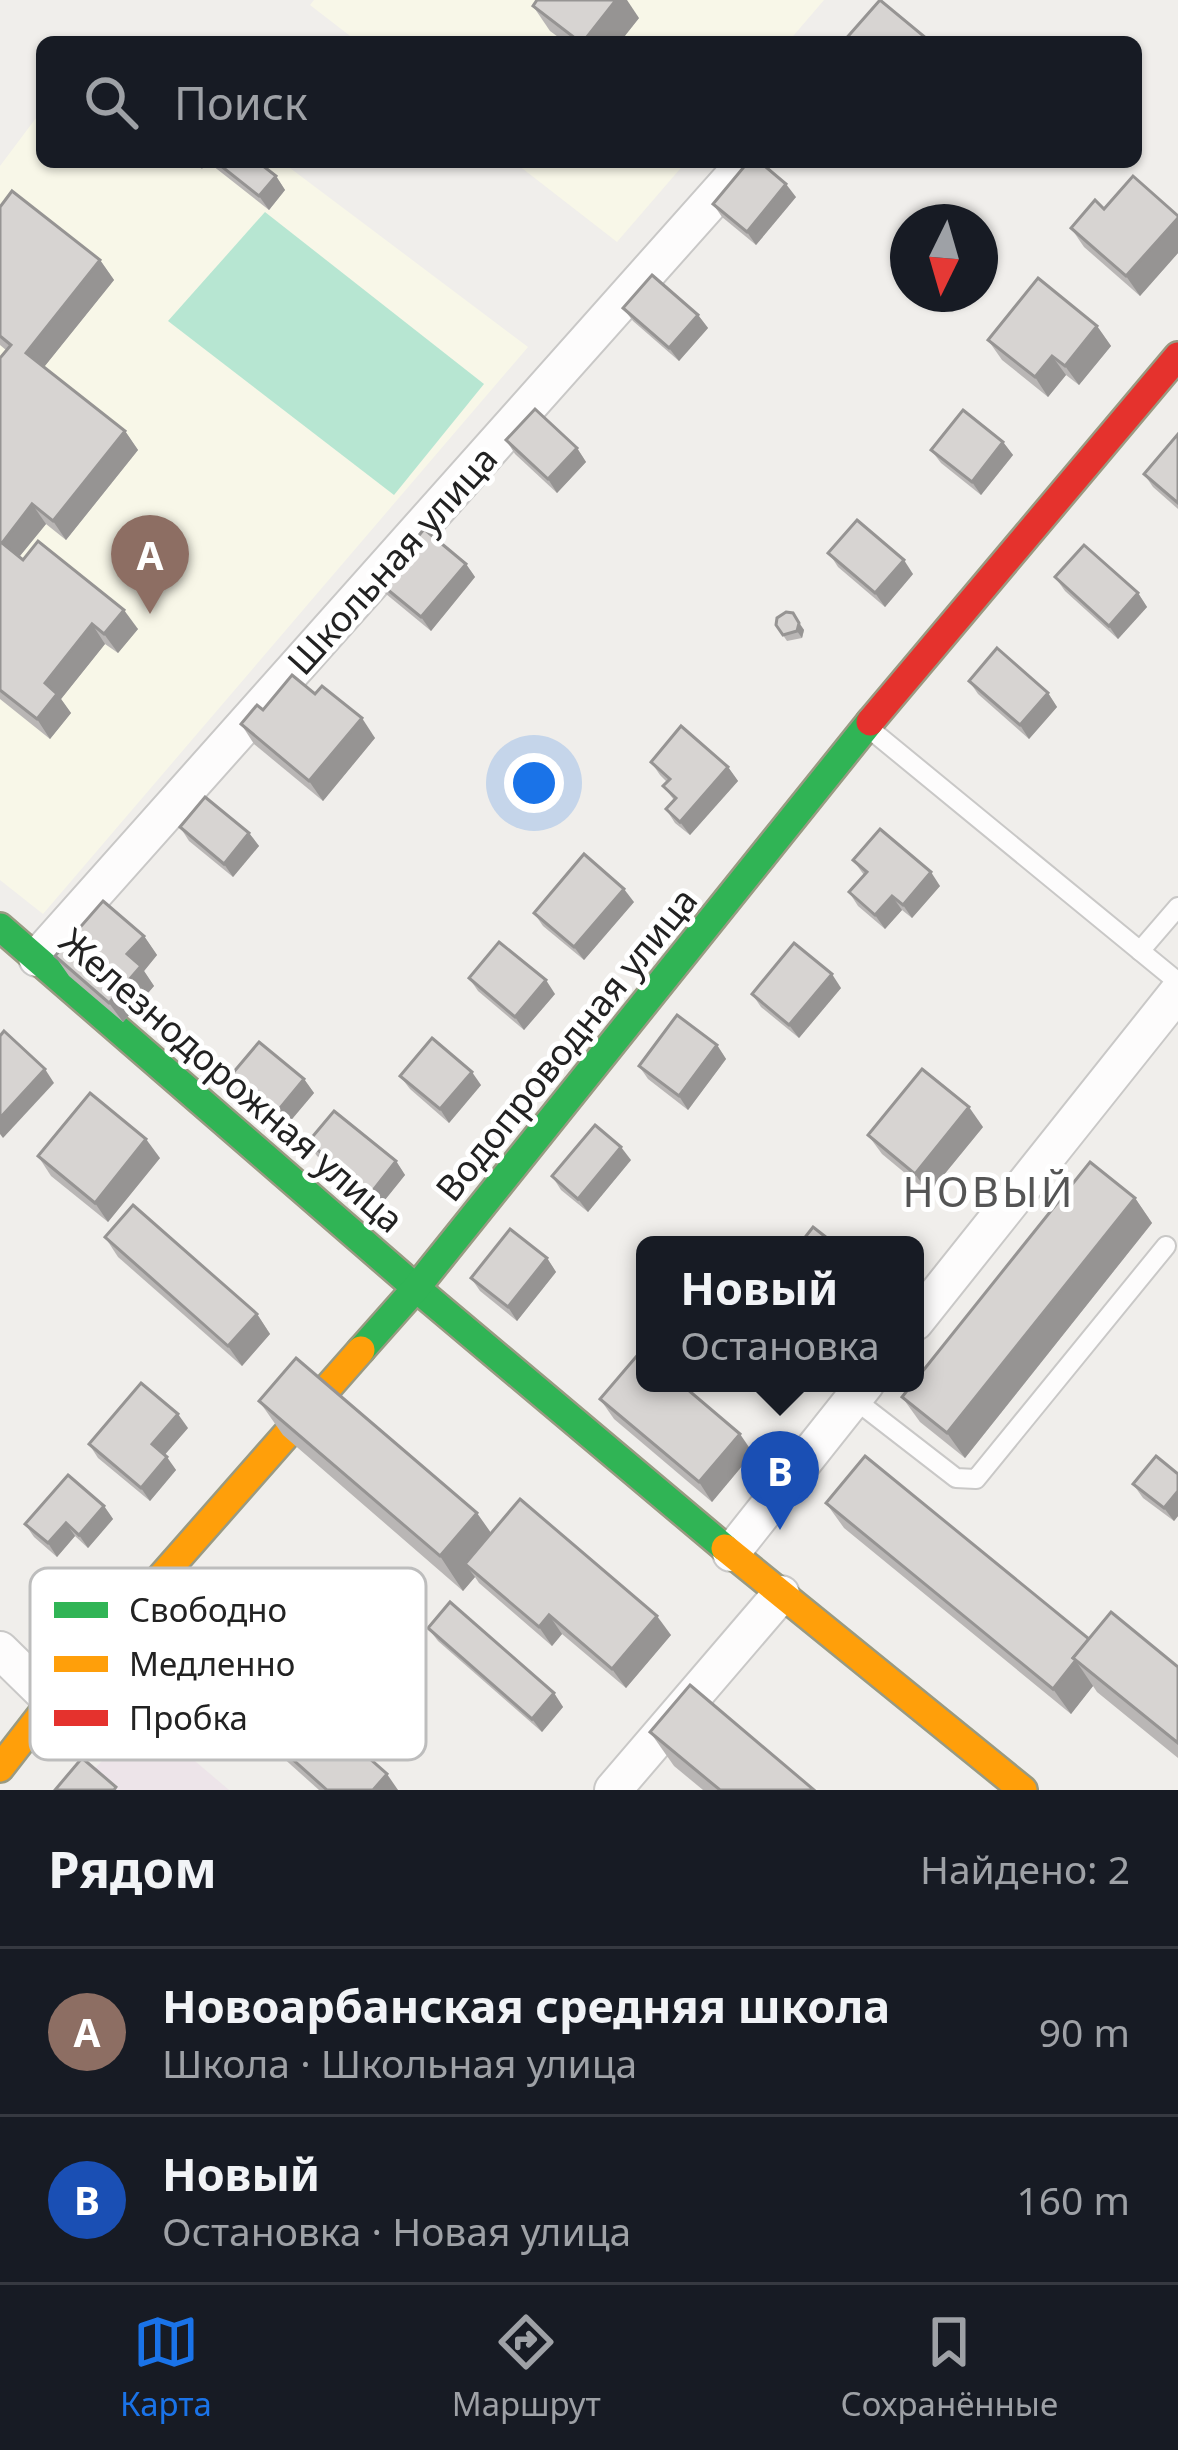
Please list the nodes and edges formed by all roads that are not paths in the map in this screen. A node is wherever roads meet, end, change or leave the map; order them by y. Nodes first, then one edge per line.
1 (741, 168) edge
2 (1178, 356) edge
3 (867, 727) junction
4 (1178, 907) edge
5 (0, 927) edge
6 (1140, 951) junction
7 (37, 958) junction
8 (1178, 982) edge
9 (1178, 992) edge
10 (1166, 1246) dead end
11 (416, 1288) junction
12 (924, 1311) edge
13 (859, 1392) edge
14 (861, 1392) edge
15 (730, 1553) junction
16 (169, 1568) edge
17 (781, 1594) junction
18 (0, 1650) edge
19 (30, 1679) edge
20 (30, 1729) edge
21 (0, 1768) edge
22 (628, 1785) edge
23 (1023, 1790) edge

1 - 7 street, Школьная улица
2 - 3 street, Водопроводная улица
3 - 6 lane
3 - 11 street, Водопроводная улица
4 - 6 lane
5 - 7 street, Железнодорожная улица
6 - 8 lane
7 - 11 street, Железнодорожная улица
9 - 12 street
10 - 14 lane
11 - 15 street, Железнодорожная улица
11 - 16 street, Водопроводная улица
13 - 15 street
15 - 17 street, Железнодорожная улица
17 - 22 street
17 - 23 street, Железнодорожная улица
18 - 19 street
20 - 21 street, Водопроводная улица

